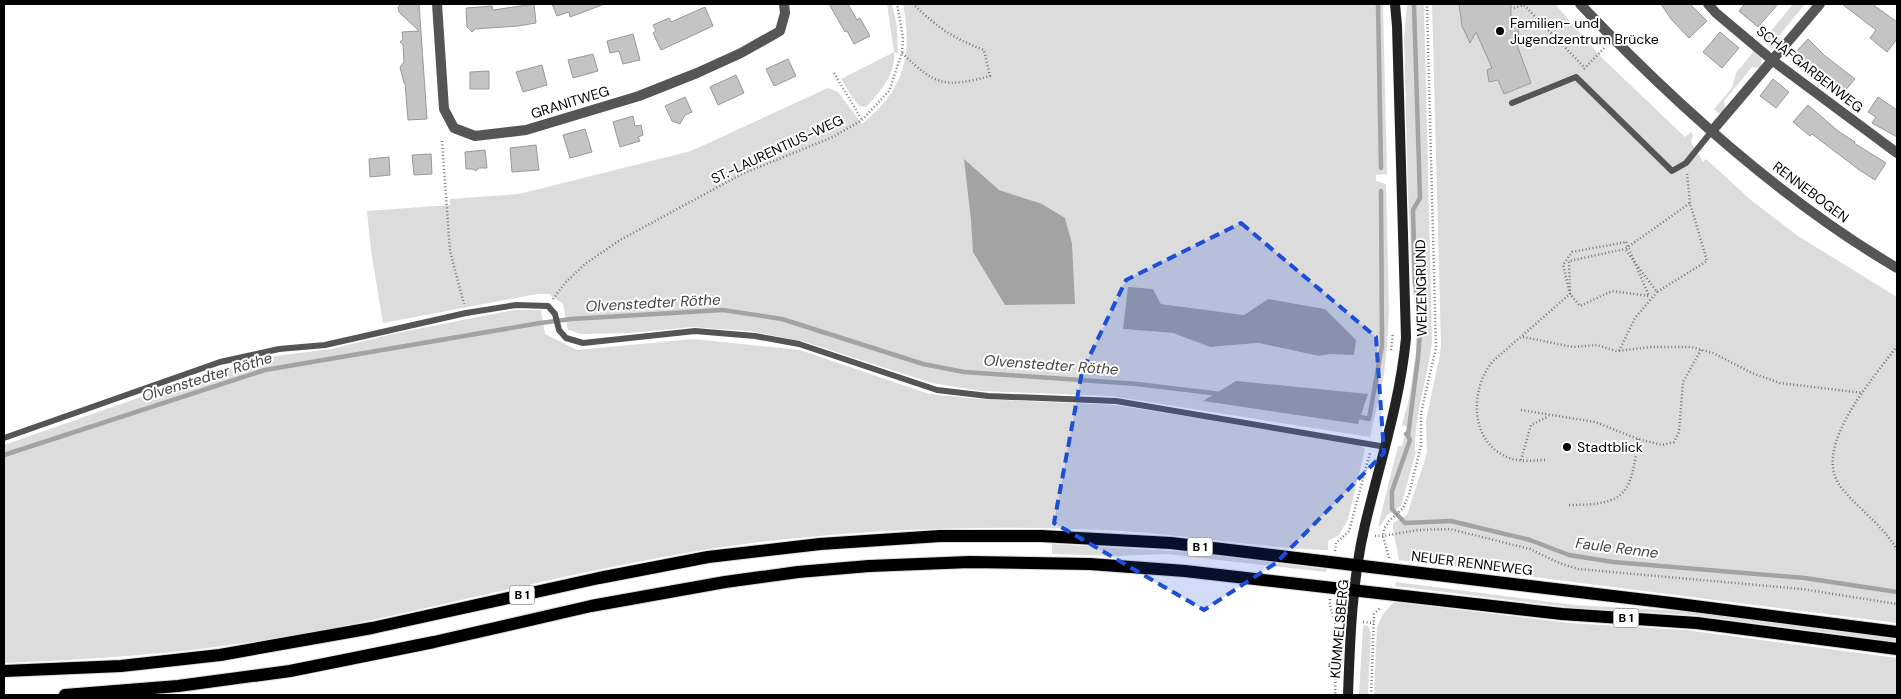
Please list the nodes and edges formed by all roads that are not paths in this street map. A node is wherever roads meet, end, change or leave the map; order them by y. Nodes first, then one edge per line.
1 (437, 4) edge
2 (784, 4) edge
3 (1394, 4) edge
4 (1402, 4) edge
5 (1580, 4) edge
6 (1708, 4) edge
7 (1820, 4) edge
8 (1397, 26) junction
9 (1772, 60) junction
10 (1512, 104) dead end
11 (1712, 131) junction
12 (1897, 153) edge
13 (1897, 268) edge
14 (4, 438) edge
15 (1386, 447) junction
16 (1358, 565) junction
17 (1355, 590) junction
18 (1897, 632) edge
19 (1897, 649) edge
20 (4, 671) edge
21 (65, 695) edge
22 (1348, 695) edge

1 - 2 street, GRANITWEG
3 - 8 main road, WEIZENGRUND
4 - 8 main road, WEIZENGRUND
5 - 11 street, RENNEBOGEN
6 - 9 street, SCHAFGARBENWEG
7 - 9 street
8 - 15 main road, WEIZENGRUND
9 - 11 street
9 - 12 street, SCHAFGARBENWEG
10 - 11 lane
11 - 13 street, RENNEBOGEN
14 - 15 lane
15 - 16 main road, WEIZENGRUND
16 - 17 main road, KÜMMELSBERG
16 - 18 main road, NEUER RENNEWEG / B 1
16 - 20 main road, NEUER RENNEWEG / B 1
17 - 19 main road, B 1
17 - 21 main road, B 1
17 - 22 main road, KÜMMELSBERG

